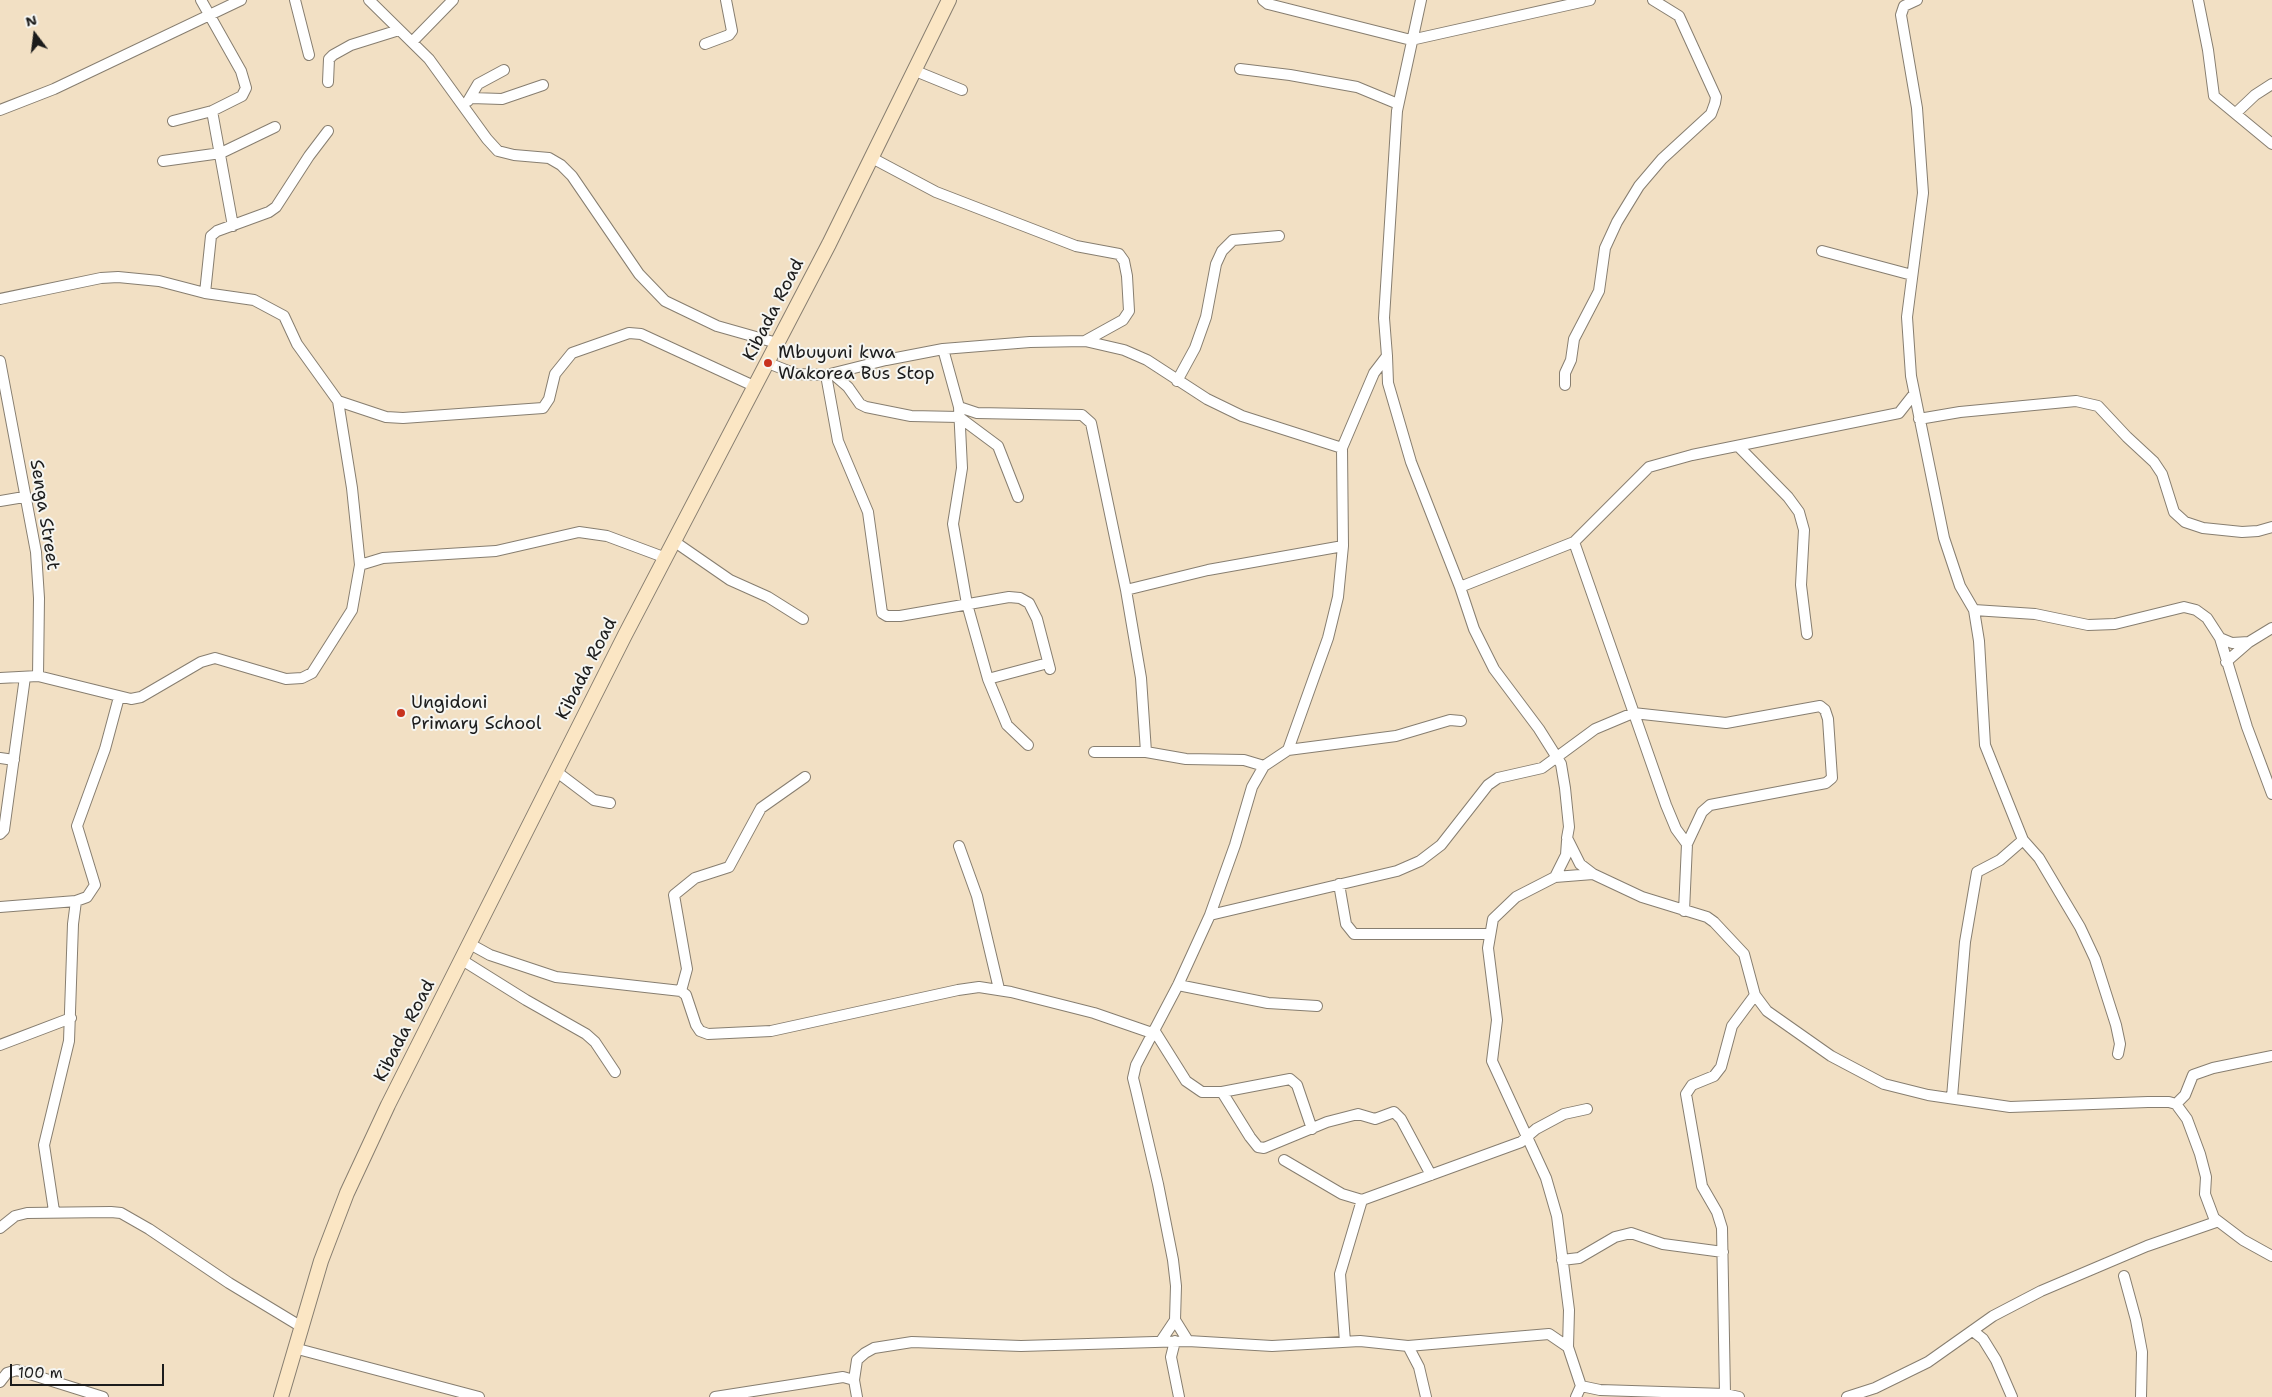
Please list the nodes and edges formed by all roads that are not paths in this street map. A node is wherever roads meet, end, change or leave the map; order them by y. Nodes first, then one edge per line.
1 (200, 0) edge
2 (241, 0) edge
3 (295, 0) edge
4 (369, 0) edge
5 (453, 0) edge
6 (726, 0) edge
7 (949, 0) edge
8 (1263, 0) edge
9 (1421, 0) edge
10 (1590, 0) edge
11 (1653, 0) edge
12 (1916, 0) edge
13 (2198, 0) edge
14 (210, 14) junction
15 (399, 30) junction
16 (1411, 40) junction
17 (413, 41) junction
18 (705, 44) dead end
19 (309, 55) dead end
20 (1240, 69) dead end
21 (504, 70) dead end
22 (913, 70) junction
23 (328, 82) dead end
24 (2272, 84) edge
25 (544, 85) dead end
26 (962, 90) dead end
27 (471, 98) junction
28 (1398, 104) junction
29 (463, 106) junction
30 (0, 110) edge
31 (212, 111) junction
32 (2236, 113) junction
33 (173, 120) dead end
34 (275, 127) dead end
35 (328, 131) dead end
36 (2272, 144) edge
37 (221, 153) junction
38 (872, 158) junction
39 (163, 161) dead end
40 (233, 226) junction
41 (1279, 236) dead end
42 (1822, 251) dead end
43 (1912, 274) junction
44 (205, 293) junction
45 (0, 299) edge
46 (1085, 341) junction
47 (777, 343) junction
48 (944, 349) junction
49 (1387, 356) junction
50 (0, 361) edge
51 (768, 363) junction
52 (830, 374) junction
53 (1177, 381) junction
54 (1565, 385) dead end
55 (756, 387) junction
56 (1914, 394) junction
57 (338, 401) junction
58 (959, 412) junction
59 (1899, 413) junction
60 (1920, 421) junction
61 (1738, 446) junction
62 (1342, 448) junction
63 (24, 497) junction
64 (1018, 497) dead end
65 (0, 501) edge
66 (2272, 527) edge
67 (675, 542) junction
68 (1574, 542) junction
69 (1344, 546) junction
70 (666, 558) junction
71 (360, 565) junction
72 (1460, 587) junction
73 (1126, 590) junction
74 (967, 604) junction
75 (1974, 610) junction
76 (803, 619) dead end
77 (2272, 628) edge
78 (1807, 634) dead end
79 (2220, 638) junction
80 (2250, 642) junction
81 (2226, 662) junction
82 (38, 676) junction
83 (25, 677) junction
84 (0, 678) edge
85 (988, 679) junction
86 (120, 697) junction
87 (1633, 713) junction
88 (1461, 722) dead end
89 (1028, 745) dead end
90 (1288, 750) junction
91 (1094, 752) dead end
92 (1146, 752) junction
93 (1557, 756) junction
94 (0, 758) edge
95 (14, 760) junction
96 (1264, 766) junction
97 (557, 772) junction
98 (805, 777) dead end
99 (2272, 794) edge
100 (610, 803) dead end
101 (0, 834) edge
102 (1567, 838) junction
103 (2022, 840) junction
104 (1687, 844) junction
105 (959, 846) dead end
106 (1593, 874) junction
107 (1555, 877) junction
108 (1339, 884) junction
109 (76, 901) junction
110 (0, 907) edge
111 (1684, 911) junction
112 (1210, 915) junction
113 (1489, 934) junction
114 (470, 944) junction
115 (462, 960) junction
116 (1178, 985) junction
117 (999, 989) junction
118 (681, 991) junction
119 (1755, 995) junction
120 (1317, 1006) dead end
121 (71, 1018) junction
122 (1153, 1032) junction
123 (0, 1045) edge
124 (2118, 1054) dead end
125 (2272, 1056) edge
126 (615, 1072) dead end
127 (1222, 1092) junction
128 (1952, 1097) junction
129 (2176, 1104) junction
130 (1588, 1108) dead end
131 (1312, 1129) junction
132 (1528, 1136) junction
133 (1284, 1160) dead end
134 (1431, 1175) junction
135 (1362, 1200) junction
136 (54, 1211) junction
137 (2216, 1222) junction
138 (0, 1228) edge
139 (1723, 1252) junction
140 (2272, 1256) edge
141 (1562, 1260) junction
142 (2124, 1276) dead end
143 (1174, 1320) junction
144 (300, 1326) junction
145 (1973, 1331) junction
146 (1161, 1341) junction
147 (1175, 1341) junction
148 (1188, 1341) junction
149 (1345, 1342) junction
150 (1408, 1346) junction
151 (1568, 1347) junction
152 (294, 1348) junction
153 (854, 1380) junction
154 (0, 1382) edge
155 (1581, 1386) junction
156 (1725, 1394) junction
157 (103, 1397) edge
158 (281, 1397) edge
159 (479, 1397) edge
160 (715, 1397) edge
161 (856, 1397) edge
162 (1179, 1397) edge
163 (1426, 1397) edge
164 (1576, 1397) edge
165 (1739, 1397) edge
166 (1847, 1397) edge
167 (2012, 1397) edge
168 (2142, 1397) edge

1 - 14 street
2 - 14 street
3 - 19 street
4 - 15 street
5 - 17 street
6 - 18 street
7 - 22 main road, Kibada Road
8 - 16 street
9 - 16 street
10 - 16 street
11 - 54 street
12 - 43 street
13 - 32 street
14 - 30 street
14 - 31 street
15 - 17 street
15 - 23 street
16 - 28 street
17 - 29 street
20 - 28 street
21 - 27 street
22 - 26 street
22 - 38 main road, Kibada Road
24 - 32 street
25 - 27 street
27 - 29 street
28 - 49 street
29 - 47 street
31 - 33 street
31 - 37 street
32 - 36 street
34 - 37 street
35 - 40 street
37 - 39 street
37 - 40 street
38 - 46 street
38 - 47 main road, Kibada Road
40 - 44 street
41 - 53 street
42 - 43 street
43 - 56 street
44 - 45 street
44 - 57 street
46 - 48 street
46 - 53 street
47 - 51 main road, Kibada Road
48 - 52 street
48 - 58 street
49 - 62 street
49 - 72 street
50 - 63 street, Senga Street
51 - 52 street
51 - 55 main road, Kibada Road
52 - 58 street
52 - 74 street
53 - 62 street
55 - 57 street
55 - 67 main road, Kibada Road
56 - 59 street
56 - 60 street
57 - 71 street
58 - 64 street
58 - 73 street
58 - 74 street
59 - 60 street
59 - 61 street
60 - 66 street
60 - 75 street
61 - 68 street
61 - 78 street
62 - 69 street
63 - 65 street
63 - 82 street, Senga Street
67 - 70 main road, Kibada Road
67 - 76 street
68 - 72 street
68 - 87 street
69 - 73 street
69 - 90 street
70 - 71 street
70 - 97 main road, Kibada Road
71 - 86 street
72 - 93 street
73 - 92 street
74 - 85 street
74 - 85 street
75 - 79 street
75 - 103 street
77 - 80 street
79 - 80 street
79 - 81 street
80 - 81 street
81 - 99 street
82 - 83 street
82 - 86 street
83 - 84 street
83 - 95 street
85 - 89 street
86 - 109 street
87 - 93 street
87 - 104 street
87 - 104 street
88 - 90 street
90 - 96 street
91 - 92 street
92 - 96 street
93 - 102 street
93 - 108 street
94 - 95 street
95 - 101 street
96 - 112 street
97 - 100 street
97 - 114 main road, Kibada Road
98 - 118 street
102 - 106 street
102 - 107 street
103 - 124 street
103 - 128 street
104 - 111 street
105 - 117 street
106 - 107 street
106 - 111 street
107 - 113 street
108 - 112 street
108 - 113 street
109 - 110 street
109 - 121 street
111 - 119 street
112 - 116 street
113 - 132 street
114 - 115 main road, Kibada Road
114 - 118 street
115 - 126 street
115 - 144 main road, Kibada Road
116 - 120 street
116 - 122 street
117 - 118 street
117 - 122 street
119 - 128 street
119 - 139 street
121 - 123 street
121 - 136 street
122 - 127 street
122 - 143 street
125 - 129 street
127 - 131 street
127 - 131 street
128 - 129 street
129 - 137 street
130 - 132 street
131 - 134 street
132 - 134 street
132 - 141 street
133 - 135 street
134 - 135 street
135 - 149 street
136 - 138 street
136 - 144 street
137 - 140 street
137 - 145 street
139 - 141 street
139 - 156 street
141 - 151 street
142 - 168 street
143 - 146 street
143 - 148 street
144 - 152 main road, Kibada Road
145 - 166 street
145 - 167 street
146 - 147 street
146 - 153 street
147 - 148 street
147 - 162 street
148 - 149 street
149 - 150 street
150 - 151 street
150 - 163 street
151 - 155 street
152 - 158 main road, Kibada Road
152 - 159 street
153 - 160 street
153 - 161 street
154 - 157 street
155 - 156 street
155 - 164 street
156 - 165 street

